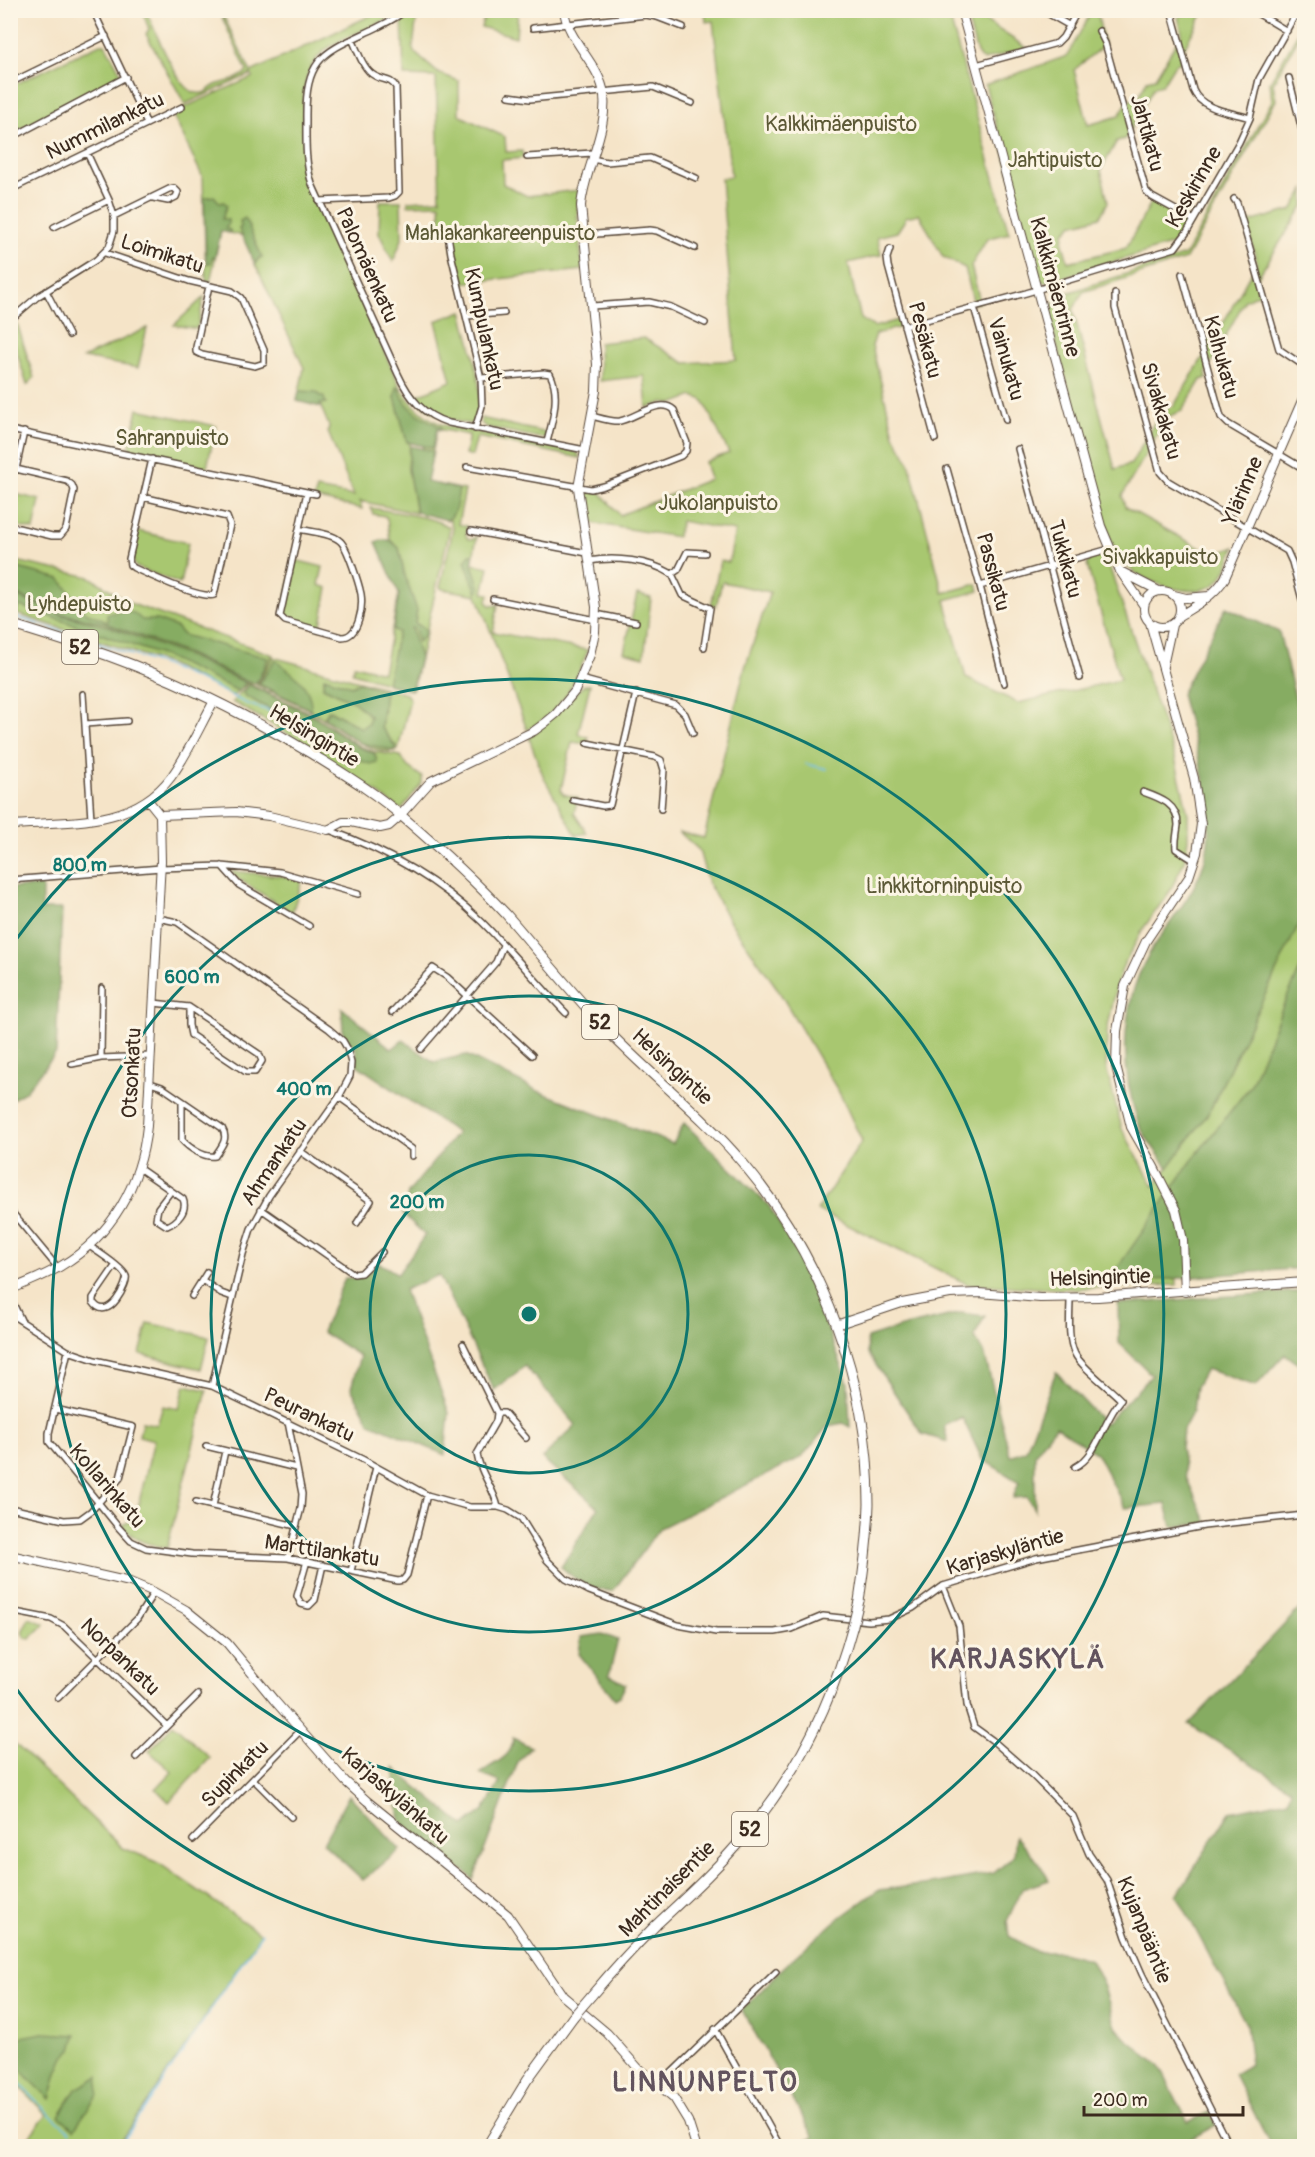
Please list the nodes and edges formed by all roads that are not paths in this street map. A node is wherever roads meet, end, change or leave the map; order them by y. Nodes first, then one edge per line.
1 (93, 10) edge
2 (406, 10) edge
3 (564, 10) edge
4 (961, 10) edge
5 (1042, 10) edge
6 (1078, 10) edge
7 (1171, 10) edge
8 (1252, 10) edge
9 (1299, 10) edge
10 (567, 24) junction
11 (1070, 26) junction
12 (683, 27) dead end
13 (533, 28) dead end
14 (1287, 30) junction
15 (1099, 31) dead end
16 (106, 36) junction
17 (352, 39) junction
18 (976, 65) junction
19 (126, 77) junction
20 (1288, 78) dead end
21 (10, 83) edge
22 (603, 91) junction
23 (509, 96) dead end
24 (692, 103) dead end
25 (182, 107) dead end
26 (1250, 118) junction
27 (147, 124) junction
28 (10, 128) edge
29 (1305, 138) edge
30 (87, 153) junction
31 (592, 156) junction
32 (527, 157) dead end
33 (696, 177) dead end
34 (10, 190) edge
35 (153, 198) dead end
36 (1234, 199) dead end
37 (109, 200) junction
38 (319, 201) junction
39 (114, 216) junction
40 (1194, 220) junction
41 (54, 227) dead end
42 (448, 235) dead end
43 (583, 235) junction
44 (695, 248) dead end
45 (890, 249) dead end
46 (105, 253) junction
47 (1182, 274) dead end
48 (209, 286) junction
49 (1036, 290) junction
50 (46, 291) junction
51 (1114, 294) dead end
52 (592, 306) junction
53 (974, 307) junction
54 (504, 313) dead end
55 (467, 316) junction
56 (10, 320) edge
57 (705, 323) dead end
58 (903, 326) junction
59 (69, 335) dead end
60 (1305, 366) edge
61 (481, 378) junction
62 (1305, 396) edge
63 (592, 416) junction
64 (1006, 420) dead end
65 (475, 429) junction
66 (10, 430) edge
67 (24, 432) junction
68 (935, 439) dead end
69 (547, 442) junction
70 (1018, 449) dead end
71 (585, 450) junction
72 (1279, 454) junction
73 (152, 459) junction
74 (467, 467) dead end
75 (16, 469) junction
76 (947, 469) dead end
77 (1305, 469) edge
78 (10, 476) edge
79 (578, 488) junction
80 (307, 492) junction
81 (316, 494) dead end
82 (143, 497) junction
83 (10, 526) edge
84 (1248, 527) junction
85 (299, 529) junction
86 (471, 531) dead end
87 (1109, 549) junction
88 (705, 553) dead end
89 (588, 557) junction
90 (1050, 567) junction
91 (1120, 571) junction
92 (672, 574) junction
93 (980, 586) junction
94 (1159, 591) junction
95 (1173, 595) junction
96 (1209, 596) junction
97 (493, 599) dead end
98 (1144, 606) junction
99 (1305, 607) edge
100 (1179, 616) junction
101 (596, 617) junction
102 (636, 622) dead end
103 (1150, 623) junction
104 (10, 624) edge
105 (1172, 625) junction
106 (704, 647) dead end
107 (1163, 666) junction
108 (1080, 678) dead end
109 (581, 679) junction
110 (1004, 683) dead end
111 (636, 693) junction
112 (83, 694) dead end
113 (214, 701) junction
114 (127, 721) dead end
115 (86, 724) junction
116 (693, 733) dead end
117 (587, 743) dead end
118 (622, 750) junction
119 (1143, 792) dead end
120 (148, 800) junction
121 (573, 800) dead end
122 (661, 809) dead end
123 (404, 810) dead end
124 (160, 815) junction
125 (91, 819) junction
126 (397, 819) dead end
127 (10, 825) edge
128 (328, 830) junction
129 (1196, 861) junction
130 (222, 866) junction
131 (161, 868) junction
132 (10, 879) edge
133 (358, 894) dead end
134 (158, 918) junction
135 (309, 926) dead end
136 (503, 945) junction
137 (102, 988) dead end
138 (467, 996) junction
139 (154, 1004) junction
140 (189, 1007) junction
141 (392, 1012) dead end
142 (566, 1013) dead end
143 (421, 1049) dead end
144 (532, 1055) dead end
145 (151, 1056) junction
146 (101, 1058) junction
147 (72, 1064) dead end
148 (150, 1083) junction
149 (339, 1097) junction
150 (182, 1101) junction
151 (300, 1151) junction
152 (412, 1156) dead end
153 (140, 1169) junction
154 (171, 1191) junction
155 (261, 1209) junction
156 (10, 1210) edge
157 (357, 1222) dead end
158 (89, 1246) junction
159 (382, 1252) dead end
160 (116, 1266) junction
161 (58, 1268) junction
162 (207, 1272) dead end
163 (202, 1280) junction
164 (1305, 1282) edge
165 (10, 1290) edge
166 (1185, 1292) junction
167 (192, 1296) dead end
168 (10, 1297) edge
169 (232, 1297) junction
170 (1070, 1298) junction
171 (10, 1314) edge
172 (21, 1320) junction
173 (836, 1325) junction
174 (463, 1344) dead end
175 (68, 1351) junction
176 (212, 1386) junction
177 (55, 1409) junction
178 (497, 1413) junction
179 (288, 1422) junction
180 (526, 1438) dead end
181 (206, 1446) dead end
182 (225, 1451) junction
183 (296, 1467) junction
184 (376, 1467) junction
185 (1075, 1467) dead end
186 (427, 1495) junction
187 (98, 1502) junction
188 (196, 1502) dead end
189 (213, 1506) junction
190 (498, 1507) junction
191 (10, 1508) edge
192 (1305, 1515) edge
193 (296, 1526) junction
194 (164, 1551) joint
195 (10, 1555) edge
196 (288, 1558) junction
197 (307, 1561) junction
198 (323, 1565) junction
199 (351, 1571) junction
200 (557, 1571) joint
201 (943, 1586) junction
202 (154, 1592) junction
203 (10, 1611) edge
204 (98, 1659) junction
205 (198, 1695) dead end
206 (58, 1698) dead end
207 (166, 1726) junction
208 (300, 1731) junction
209 (136, 1757) dead end
210 (253, 1779) junction
211 (291, 1817) dead end
212 (193, 1840) dead end
213 (776, 1972) dead end
214 (715, 2029) junction
215 (659, 2085) junction
216 (488, 2146) edge
217 (696, 2146) edge
218 (780, 2146) edge
219 (1229, 2146) edge

1 - 16 street
2 - 17 street, Palomäenkatu
3 - 10 street
4 - 18 street, Kalkkimäenrinne
5 - 11 street
6 - 11 street
7 - 26 street
8 - 14 street
9 - 14 street, Keskirinne
10 - 12 street
10 - 13 street
10 - 22 street
11 - 18 street
14 - 26 street, Keskirinne
15 - 40 street, Jahtikatu
16 - 19 street
16 - 21 street
17 - 38 street, Palomäenkatu
17 - 38 street
18 - 49 street, Kalkkimäenrinne
19 - 27 street
19 - 28 street
20 - 29 street
22 - 23 street
22 - 24 street
22 - 31 street
25 - 27 street, Nummilankatu
26 - 40 street, Keskirinne
27 - 30 street, Nummilankatu
30 - 34 street, Nummilankatu
30 - 37 street
31 - 32 street
31 - 33 street
31 - 43 street
35 - 39 street
36 - 60 street
37 - 39 street
37 - 41 street
38 - 65 street, Palomäenkatu
39 - 46 street
40 - 49 street, Keskirinne
42 - 55 street, Kumpulankatu
43 - 44 street
43 - 52 street
45 - 58 street, Pesäkatu
46 - 48 street, Loimikatu
46 - 50 street
47 - 72 street, Kalhukatu
48 - 48 street, Loimikatu
49 - 53 street, Keskirinne
49 - 87 street, Kalkkimäenrinne
50 - 56 street
50 - 59 street
51 - 84 street, Sivakkakatu
52 - 57 street
52 - 63 street
53 - 58 street, Keskirinne
53 - 64 street, Vainukatu
54 - 55 street
55 - 61 street, Kumpulankatu
58 - 68 street, Pesäkatu
61 - 65 street, Kumpulankatu
61 - 69 street
62 - 72 street, Ylärinne
63 - 71 street
63 - 79 street
65 - 69 street, Palomäenkatu
66 - 67 street
67 - 73 street
67 - 75 street
69 - 71 street, Palomäenkatu
70 - 90 street, Tukkikatu
71 - 79 street
72 - 77 street, Kalhukatu
72 - 84 street, Ylärinne
73 - 80 street
73 - 82 street
74 - 79 street
75 - 78 street
75 - 83 street
76 - 93 street, Passikatu
79 - 89 street
80 - 81 street
80 - 85 street
82 - 82 street
84 - 96 street, Ylärinne
84 - 99 street, Sivakkakatu
85 - 85 street
86 - 89 street
87 - 90 street
87 - 91 street, Kalkkimäenrinne
88 - 92 street
89 - 92 street
89 - 101 street
90 - 93 street
90 - 108 street, Tukkikatu
91 - 94 street
91 - 98 street, Kalkkimäenrinne
92 - 106 street
93 - 110 street, Passikatu
94 - 95 street
94 - 98 street
95 - 96 street
95 - 100 street
96 - 100 street, Ylärinne
97 - 101 street
98 - 103 street
100 - 105 street
101 - 102 street
101 - 109 street
103 - 105 street
103 - 107 street
104 - 113 main road, 52
105 - 107 street
107 - 129 street
109 - 111 street
109 - 123 street
111 - 116 street
111 - 118 street
112 - 115 street
113 - 120 street
113 - 173 main road, Helsingintie / 52
114 - 115 street
115 - 125 street
117 - 118 street
118 - 121 street
118 - 122 street
119 - 129 street
120 - 124 street
120 - 125 street
124 - 128 street
124 - 131 street, Otsonkatu
125 - 127 street
126 - 128 street
128 - 136 street
129 - 166 street
130 - 131 street
130 - 133 street
130 - 135 street
131 - 132 street
131 - 134 street, Otsonkatu
134 - 139 street, Otsonkatu
134 - 149 street, Ahmankatu
136 - 138 street
136 - 142 street
137 - 146 street
138 - 141 street
138 - 143 street
138 - 144 street
139 - 140 street
139 - 145 street, Otsonkatu
140 - 140 street
145 - 146 street
145 - 148 street, Otsonkatu
146 - 147 street
148 - 150 street
148 - 153 street, Otsonkatu
149 - 151 street, Ahmankatu
149 - 152 street
150 - 150 street
151 - 155 street, Ahmankatu
151 - 157 street
153 - 154 street
153 - 158 street, Otsonkatu
154 - 154 street
155 - 159 street
155 - 169 street, Ahmankatu
156 - 161 street
158 - 160 street
158 - 161 street, Otsonkatu
160 - 160 street
161 - 165 street, Otsonkatu
162 - 163 street
163 - 167 street
163 - 169 street
164 - 166 street, Helsingintie
166 - 170 street, Helsingintie
168 - 172 street
169 - 176 street, Ahmankatu
170 - 173 street, Helsingintie
170 - 185 street
171 - 172 street, Peurankatu
172 - 175 street, Peurankatu
173 - 216 main road, Mahtinaisentie / 52, bridge
174 - 178 street
175 - 176 street, Peurankatu
175 - 177 street, Kollarinkatu
176 - 179 street, Peurankatu
177 - 187 street, Kollarinkatu
177 - 187 street
178 - 180 street
178 - 190 street
179 - 183 street
179 - 184 street, Peurankatu
181 - 182 street
182 - 183 street
182 - 189 street
183 - 193 street
184 - 186 street, Peurankatu
184 - 199 street
186 - 190 street, Peurankatu
186 - 199 street, Marttilankatu
187 - 191 street
187 - 194 street, Kollarinkatu
188 - 189 street
189 - 193 street
190 - 200 street, Peurankatu
192 - 201 street, Karjaskyläntie
193 - 196 street
194 - 196 street, Marttilankatu
195 - 202 street, Karjaskylänkatu
196 - 197 street, Marttilankatu
197 - 198 street, Marttilankatu
197 - 198 street
198 - 199 street, Marttilankatu
200 - 201 street, Karjaskyläntie
201 - 219 street, Kujanpääntie
202 - 204 street
202 - 208 street, Karjaskylänkatu
203 - 204 street, Norpankatu
204 - 206 street
204 - 207 street, Norpankatu
205 - 207 street, Norpankatu
207 - 209 street, Norpankatu
208 - 210 street, Supinkatu
208 - 215 street, Karjaskylänkatu
210 - 211 street
210 - 212 street, Supinkatu
213 - 214 street
214 - 215 street
214 - 218 street
215 - 217 street, Karjaskylänkatu

